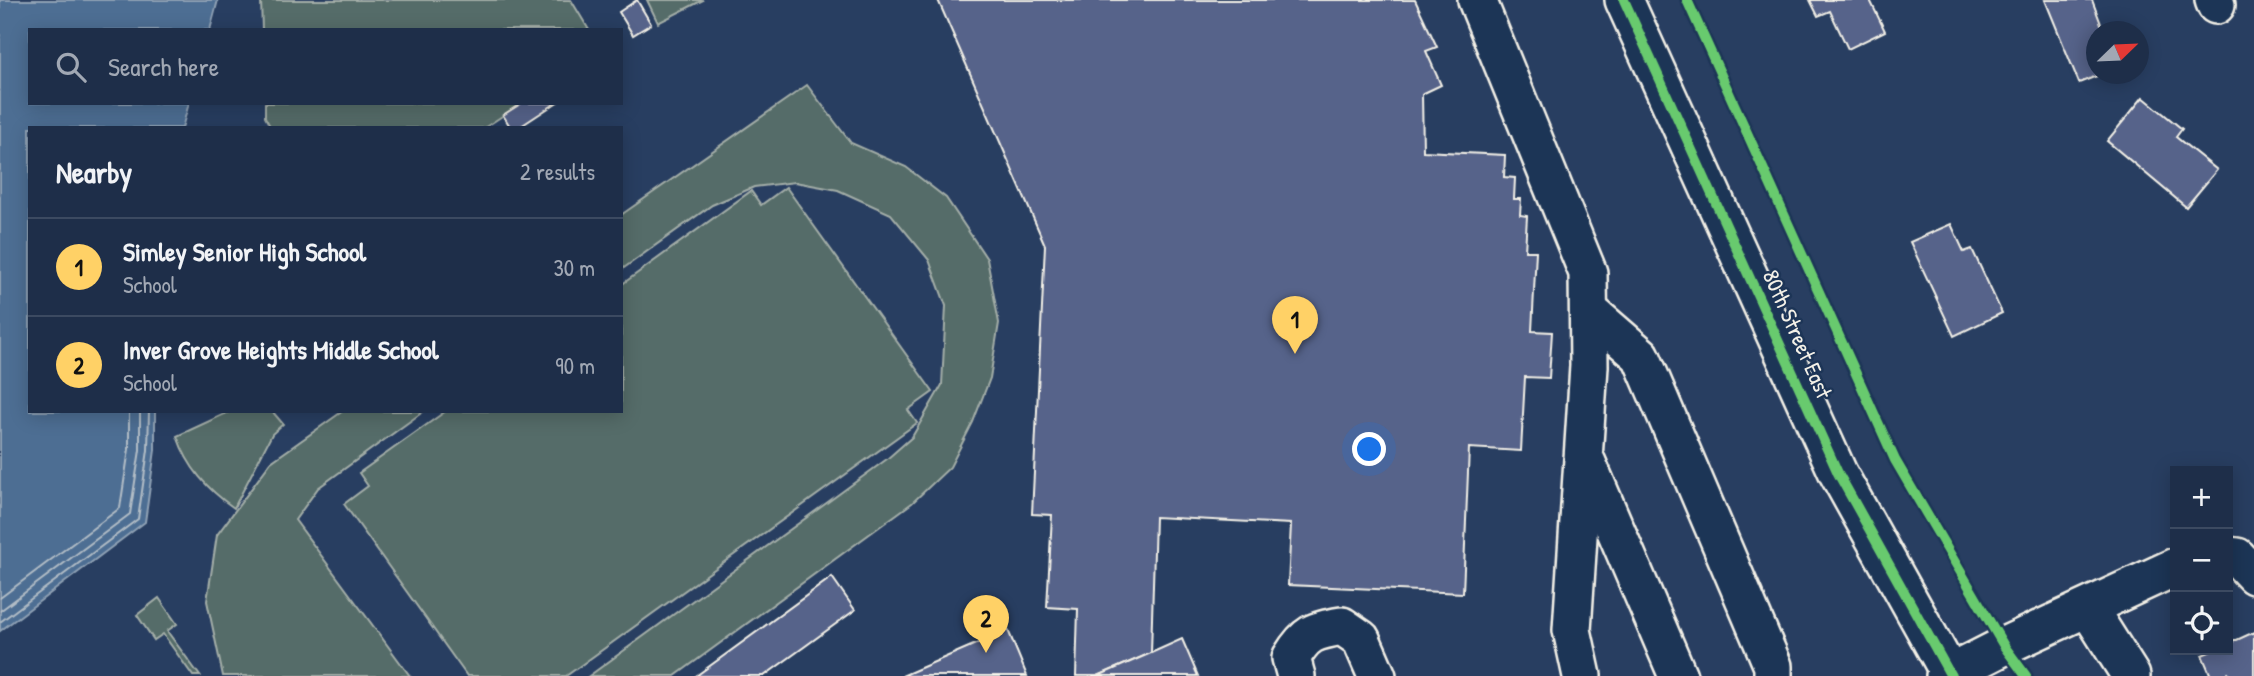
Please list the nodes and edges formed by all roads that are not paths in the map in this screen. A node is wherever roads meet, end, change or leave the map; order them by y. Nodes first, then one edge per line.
1 (1477, 0) edge
2 (1624, 0) edge
3 (1589, 311) junction
4 (1583, 456) junction
5 (2233, 556) edge
6 (2170, 569) edge
7 (2254, 575) edge
8 (2088, 608) junction
9 (1948, 675) edge
10 (1296, 676) edge
11 (1377, 676) edge
12 (1582, 676) edge
13 (1678, 676) edge
14 (1773, 676) edge
15 (2131, 676) edge

1 - 3 street
2 - 9 street, 80th Street East
3 - 4 street
3 - 14 street
4 - 12 street
4 - 13 street
5 - 7 street
6 - 8 street
8 - 9 street
8 - 15 street
10 - 11 street

